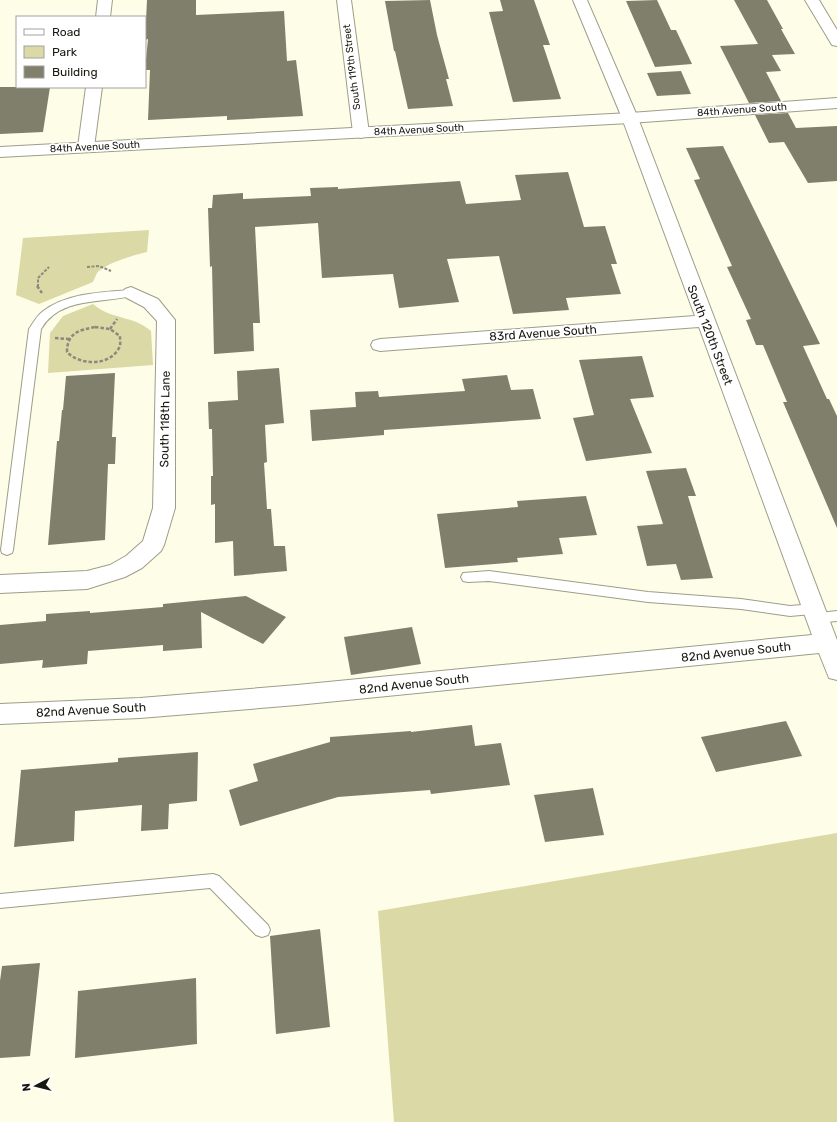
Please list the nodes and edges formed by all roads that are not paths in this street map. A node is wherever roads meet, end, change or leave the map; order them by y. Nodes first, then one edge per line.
1 (105, 0) edge
2 (344, 0) edge
3 (580, 0) edge
4 (812, 0) edge
5 (103, 16) edge
6 (837, 42) edge
7 (94, 88) edge
8 (837, 103) edge
9 (630, 118) junction
10 (360, 133) junction
11 (86, 147) junction
12 (0, 152) edge
13 (131, 293) joint
14 (705, 321) junction
15 (380, 345) dead end
16 (8, 550) dead end
17 (468, 577) dead end
18 (0, 584) edge
19 (816, 613) junction
20 (837, 616) edge
21 (826, 643) junction
22 (837, 671) edge
23 (0, 714) edge
24 (0, 901) edge
25 (262, 930) dead end

1 - 5 street
2 - 10 street, South 119th Street
3 - 9 street, South 120th Street
4 - 6 street
7 - 11 street
8 - 9 street, 84th Avenue South
9 - 10 street, 84th Avenue South
9 - 14 street, South 120th Street
10 - 11 street, 84th Avenue South
11 - 12 street, 84th Avenue South
13 - 16 lane
13 - 18 street, South 118th Lane
14 - 15 street, 83rd Avenue South
14 - 19 street, South 120th Street
17 - 19 lane
19 - 20 lane
19 - 21 street, South 120th Street
21 - 22 street, South 120th Street
21 - 23 street, 82nd Avenue South
24 - 25 lane

